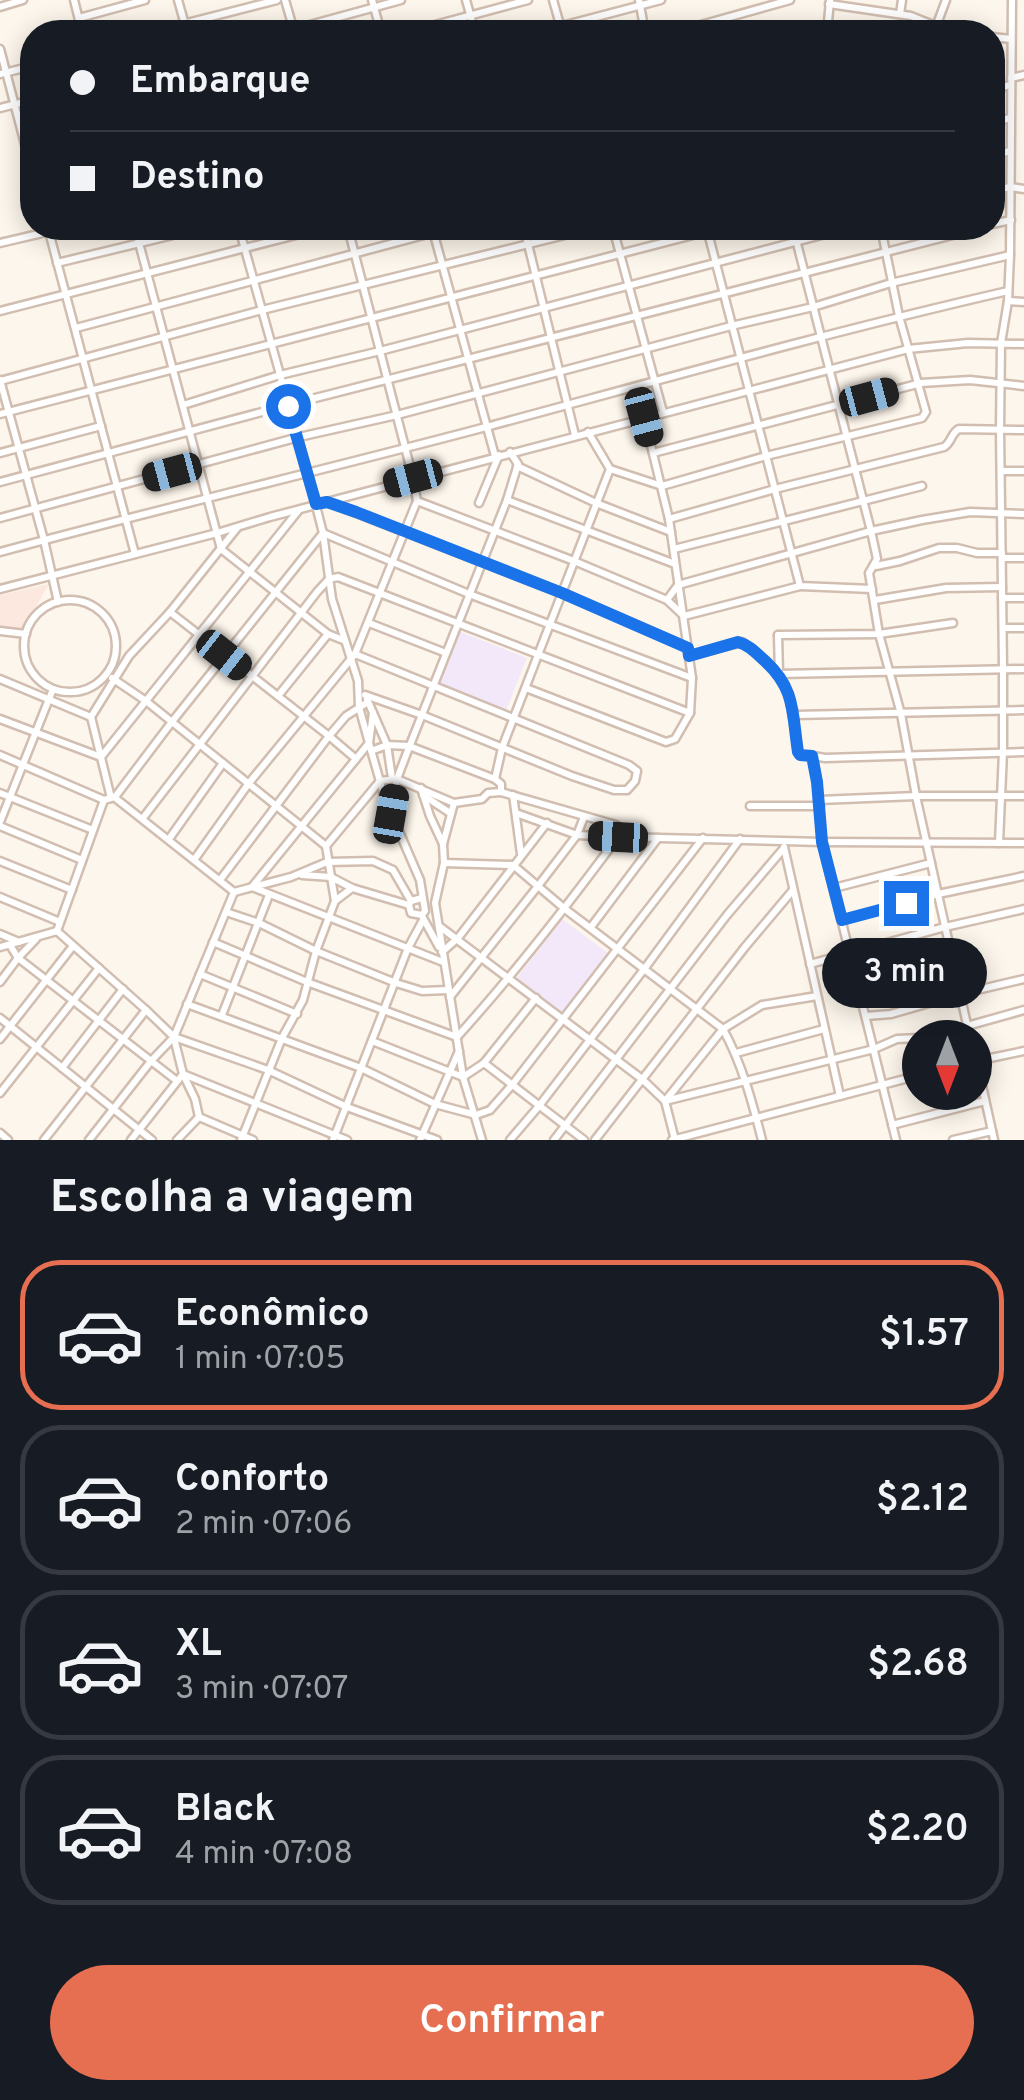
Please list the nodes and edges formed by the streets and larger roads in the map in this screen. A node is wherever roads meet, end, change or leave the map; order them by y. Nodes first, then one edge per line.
1 (23, 0) edge
2 (74, 0) edge
3 (144, 0) edge
4 (281, 0) edge
5 (401, 0) edge
6 (466, 0) edge
7 (528, 0) edge
8 (661, 0) edge
9 (790, 0) edge
10 (872, 0) edge
11 (902, 0) edge
12 (1012, 0) edge
13 (830, 2) edge
14 (640, 3) edge
15 (373, 4) edge
16 (0, 6) edge
17 (870, 11) junction
18 (900, 14) junction
19 (470, 16) junction
20 (79, 18) joint
21 (198, 20) edge
22 (326, 20) edge
23 (454, 20) edge
24 (471, 20) edge
25 (590, 20) edge
26 (719, 20) edge
27 (922, 20) edge
28 (1005, 39) edge
29 (1012, 40) junction
30 (0, 50) edge
31 (3, 74) edge
32 (1024, 74) edge
33 (1011, 81) junction
34 (1005, 84) edge
35 (20, 103) edge
36 (14, 104) junction
37 (1010, 105) junction
38 (1024, 105) edge
39 (0, 108) edge
40 (1005, 122) edge
41 (1010, 122) junction
42 (20, 125) edge
43 (1024, 127) edge
44 (1010, 151) junction
45 (1005, 152) edge
46 (1010, 187) junction
47 (1005, 188) edge
48 (1024, 189) edge
49 (1010, 220) junction
50 (1005, 221) edge
51 (52, 240) edge
52 (149, 240) edge
53 (242, 240) edge
54 (273, 240) edge
55 (351, 240) edge
56 (397, 240) edge
57 (436, 240) edge
58 (527, 240) edge
59 (544, 240) edge
60 (616, 240) edge
61 (670, 240) edge
62 (710, 240) edge
63 (800, 240) edge
64 (883, 240) edge
65 (922, 240) edge
66 (796, 241) junction
67 (139, 242) junction
68 (528, 244) junction
69 (244, 247) junction
70 (885, 251) junction
71 (354, 253) junction
72 (620, 255) junction
73 (1010, 255) junction
74 (715, 262) junction
75 (58, 264) junction
76 (443, 266) junction
77 (147, 272) junction
78 (803, 273) junction
79 (536, 275) junction
80 (252, 280) junction
81 (891, 284) junction
82 (363, 285) junction
83 (628, 286) junction
84 (1008, 291) junction
85 (66, 294) junction
86 (724, 294) junction
87 (452, 298) junction
88 (1008, 301) junction
89 (1024, 302) edge
90 (156, 305) junction
91 (544, 307) junction
92 (812, 307) junction
93 (262, 310) junction
94 (0, 312) edge
95 (636, 316) junction
96 (899, 316) junction
97 (372, 318) junction
98 (731, 326) junction
99 (76, 328) junction
100 (460, 330) junction
101 (164, 337) junction
102 (821, 337) junction
103 (551, 338) junction
104 (272, 344) junction
105 (1002, 344) junction
106 (1024, 344) edge
107 (644, 349) junction
108 (908, 349) junction
109 (380, 351) junction
110 (84, 358) junction
111 (740, 358) junction
112 (469, 360) junction
113 (829, 368) junction
114 (173, 369) junction
115 (560, 372) junction
116 (280, 375) junction
117 (0, 380) edge
118 (388, 382) junction
119 (654, 382) junction
120 (918, 384) junction
121 (1002, 385) junction
122 (1024, 386) edge
123 (749, 389) junction
124 (92, 390) junction
125 (479, 393) junction
126 (568, 404) junction
127 (183, 405) junction
128 (838, 405) junction
129 (288, 406) junction
130 (4, 412) edge
131 (662, 412) junction
132 (397, 415) junction
133 (644, 417) junction
134 (101, 426) junction
135 (488, 426) junction
136 (758, 426) junction
137 (1000, 429) junction
138 (1024, 430) edge
139 (588, 432) junction
140 (190, 433) junction
141 (576, 435) junction
142 (299, 437) junction
143 (846, 438) junction
144 (18, 448) junction
145 (405, 448) junction
146 (510, 452) junction
147 (0, 453) edge
148 (654, 453) junction
149 (108, 455) junction
150 (497, 456) junction
151 (766, 456) junction
152 (198, 465) junction
153 (517, 466) junction
154 (854, 468) junction
155 (610, 469) junction
156 (308, 471) junction
157 (1001, 471) junction
158 (1024, 472) edge
159 (26, 476) junction
160 (413, 478) junction
161 (0, 482) edge
162 (662, 486) junction
163 (922, 486) dead end
164 (118, 487) junction
165 (775, 489) junction
166 (208, 496) junction
167 (506, 500) junction
168 (416, 501) junction
169 (327, 502) junction
170 (864, 502) junction
171 (316, 504) junction
172 (479, 504) dead end
173 (596, 504) junction
174 (300, 508) junction
175 (35, 509) junction
176 (1001, 514) junction
177 (1024, 514) edge
178 (0, 518) edge
179 (126, 518) junction
180 (669, 519) junction
181 (783, 521) junction
182 (238, 527) junction
183 (587, 529) junction
184 (494, 530) junction
185 (871, 531) junction
186 (323, 532) junction
187 (405, 532) junction
188 (671, 532) junction
189 (216, 533) junction
190 (44, 540) junction
191 (221, 549) junction
192 (674, 549) junction
193 (0, 552) edge
194 (792, 553) junction
195 (135, 554) junction
196 (1002, 556) junction
197 (1024, 558) edge
198 (482, 561) junction
199 (574, 561) junction
200 (393, 562) junction
201 (676, 564) junction
202 (874, 566) junction
203 (250, 572) junction
204 (52, 575) junction
205 (329, 580) junction
206 (678, 584) junction
207 (800, 586) junction
208 (1002, 587) junction
209 (872, 588) junction
210 (0, 589) edge
211 (275, 592) junction
212 (381, 593) junction
213 (562, 593) junction
214 (470, 594) junction
215 (1002, 598) junction
216 (1024, 598) edge
217 (666, 600) junction
218 (875, 600) junction
219 (58, 602) junction
220 (170, 612) junction
221 (300, 612) junction
222 (684, 616) junction
223 (458, 623) junction
224 (953, 623) dead end
225 (369, 624) junction
226 (549, 625) junction
227 (1003, 628) junction
228 (1024, 628) edge
229 (0, 631) edge
230 (26, 634) junction
231 (328, 634) junction
232 (778, 634) junction
233 (879, 634) junction
234 (200, 636) junction
235 (344, 641) junction
236 (746, 644) junction
237 (688, 652) junction
238 (446, 653) junction
239 (537, 654) junction
240 (224, 655) junction
241 (352, 656) junction
242 (1024, 669) edge
243 (890, 670) junction
244 (1004, 670) junction
245 (779, 674) junction
246 (792, 674) junction
247 (252, 676) junction
248 (110, 677) junction
249 (692, 678) junction
250 (0, 679) edge
251 (358, 682) junction
252 (433, 686) junction
253 (526, 688) junction
254 (53, 689) junction
255 (789, 692) junction
256 (278, 696) junction
257 (366, 698) junction
258 (48, 700) junction
259 (146, 701) junction
260 (359, 707) junction
261 (1003, 710) junction
262 (1024, 710) edge
263 (690, 713) junction
264 (373, 714) junction
265 (422, 714) junction
266 (901, 714) junction
267 (794, 715) junction
268 (303, 716) junction
269 (91, 717) junction
270 (514, 717) junction
271 (0, 719) edge
272 (171, 723) junction
273 (35, 733) junction
274 (329, 736) junction
275 (198, 744) junction
276 (387, 745) junction
277 (410, 746) junction
278 (370, 747) junction
279 (502, 748) junction
280 (1003, 752) junction
281 (1024, 752) edge
282 (909, 754) junction
283 (0, 755) edge
284 (812, 756) junction
285 (101, 758) junction
286 (356, 759) junction
287 (223, 763) junction
288 (23, 764) junction
289 (395, 778) junction
290 (495, 779) junction
291 (380, 780) junction
292 (249, 783) junction
293 (422, 791) junction
294 (501, 792) junction
295 (0, 794) edge
296 (514, 795) junction
297 (916, 796) junction
298 (1000, 796) junction
299 (1024, 796) edge
300 (10, 797) junction
301 (110, 798) junction
302 (454, 802) junction
303 (820, 803) junction
304 (276, 805) junction
305 (750, 806) dead end
306 (516, 813) junction
307 (391, 814) junction
308 (450, 814) junction
309 (584, 817) junction
310 (143, 818) junction
311 (546, 823) junction
312 (0, 824) edge
313 (301, 826) junction
314 (93, 830) junction
315 (576, 835) junction
316 (659, 836) junction
317 (618, 837) junction
318 (704, 838) junction
319 (169, 839) junction
320 (740, 840) junction
321 (822, 842) junction
322 (926, 842) junction
323 (999, 843) junction
324 (1024, 843) edge
325 (443, 844) junction
326 (783, 845) junction
327 (326, 846) junction
328 (521, 855) junction
329 (82, 860) junction
330 (194, 860) junction
331 (0, 861) edge
332 (327, 862) junction
333 (444, 863) junction
334 (931, 863) junction
335 (513, 865) junction
336 (1024, 876) edge
337 (291, 877) junction
338 (330, 878) junction
339 (220, 880) junction
340 (538, 886) junction
341 (252, 887) junction
342 (352, 888) junction
343 (834, 888) junction
344 (72, 890) junction
345 (793, 890) junction
346 (234, 892) junction
347 (938, 894) junction
348 (269, 896) junction
349 (0, 897) edge
350 (422, 898) junction
351 (335, 901) junction
352 (410, 903) junction
353 (566, 908) junction
354 (1024, 909) edge
355 (226, 912) junction
356 (423, 917) junction
357 (328, 919) junction
358 (842, 920) junction
359 (60, 922) junction
360 (259, 924) junction
361 (439, 926) junction
362 (945, 926) junction
363 (591, 928) junction
364 (57, 932) junction
365 (0, 934) edge
366 (37, 938) junction
367 (458, 938) junction
368 (20, 942) junction
369 (213, 942) junction
370 (10, 944) junction
371 (74, 946) junction
372 (0, 947) edge
373 (408, 948) junction
374 (617, 948) junction
375 (316, 951) junction
376 (442, 952) junction
377 (850, 952) junction
378 (246, 955) junction
379 (483, 957) junction
380 (18, 958) junction
381 (443, 962) junction
382 (810, 964) junction
383 (98, 968) junction
384 (645, 968) junction
385 (200, 974) junction
386 (510, 978) junction
387 (1024, 979) edge
388 (46, 980) junction
389 (0, 982) edge
390 (308, 982) junction
391 (396, 982) junction
392 (233, 986) junction
393 (671, 988) junction
394 (123, 989) junction
395 (449, 994) junction
396 (960, 994) junction
397 (817, 996) junction
398 (536, 998) junction
399 (73, 1000) junction
400 (187, 1004) junction
401 (698, 1008) junction
402 (146, 1010) junction
403 (1024, 1010) edge
404 (384, 1012) junction
405 (297, 1014) junction
406 (222, 1015) junction
407 (866, 1016) junction
408 (0, 1018) edge
409 (563, 1018) junction
410 (98, 1020) junction
411 (965, 1020) edge
412 (983, 1020) edge
413 (10, 1026) junction
414 (722, 1029) junction
415 (824, 1029) junction
416 (174, 1036) junction
417 (457, 1036) junction
418 (282, 1038) junction
419 (590, 1038) junction
420 (0, 1039) edge
421 (124, 1039) junction
422 (902, 1039) edge
423 (372, 1040) junction
424 (36, 1047) junction
425 (874, 1049) junction
426 (459, 1050) junction
427 (1024, 1050) edge
428 (736, 1052) junction
429 (992, 1055) edge
430 (616, 1059) junction
431 (831, 1059) junction
432 (151, 1061) junction
433 (484, 1064) junction
434 (62, 1068) junction
435 (360, 1068) junction
436 (268, 1070) junction
437 (448, 1071) junction
438 (183, 1074) junction
439 (463, 1077) junction
440 (642, 1079) junction
441 (746, 1080) junction
442 (902, 1080) edge
443 (177, 1081) junction
444 (512, 1085) junction
445 (882, 1085) junction
446 (86, 1087) junction
447 (0, 1093) edge
448 (840, 1096) junction
449 (665, 1100) junction
450 (256, 1102) junction
451 (435, 1104) junction
452 (539, 1106) junction
453 (347, 1107) junction
454 (114, 1109) junction
455 (948, 1110) edge
456 (986, 1110) edge
457 (476, 1114) junction
458 (199, 1118) junction
459 (756, 1118) junction
460 (892, 1124) junction
461 (565, 1126) junction
462 (140, 1130) junction
463 (992, 1136) edge
464 (242, 1138) edge
465 (334, 1138) edge
466 (421, 1138) edge
467 (44, 1140) edge
468 (89, 1140) edge
469 (132, 1140) edge
470 (152, 1140) edge
471 (176, 1140) edge
472 (253, 1140) edge
473 (347, 1140) edge
474 (437, 1140) edge
475 (482, 1140) edge
476 (510, 1140) edge
477 (554, 1140) edge
478 (584, 1140) edge
479 (595, 1140) edge
480 (674, 1140) edge
481 (762, 1140) edge
482 (896, 1140) edge
483 (953, 1140) edge

1 - 16 street
2 - 20 street
3 - 20 street
4 - 21 street
5 - 15 street
6 - 19 street
7 - 19 street
8 - 14 street
9 - 26 street
10 - 17 street
11 - 18 street
12 - 29 street
13 - 17 street
14 - 25 street
15 - 22 street
17 - 18 street
18 - 27 street
19 - 23 street
19 - 24 street
28 - 29 street
29 - 33 street
30 - 31 street
31 - 36 street
32 - 33 street
33 - 34 street
33 - 37 street
35 - 36 street
36 - 39 street
36 - 42 street
37 - 38 street
37 - 41 street
40 - 41 street
41 - 43 street
41 - 44 street
44 - 45 street
44 - 46 street
46 - 47 street
46 - 48 street
46 - 49 street
49 - 50 street
49 - 73 street
51 - 75 street
52 - 67 street
53 - 69 street
54 - 69 street
55 - 71 street
56 - 71 street
57 - 76 street
58 - 68 street
59 - 68 street
60 - 72 street
61 - 72 street
62 - 74 street
63 - 66 street
64 - 70 street
65 - 70 street
66 - 74 street
66 - 78 street
67 - 75 street
67 - 77 street
68 - 76 street
68 - 79 street
69 - 77 street
69 - 80 street
70 - 78 street
70 - 81 street
71 - 80 street
71 - 82 street
72 - 79 street
72 - 83 street
73 - 81 street
73 - 84 street
74 - 83 street
74 - 86 street
75 - 85 street
76 - 82 street
76 - 87 street
77 - 85 street
77 - 90 street
78 - 86 street
78 - 92 street
79 - 87 street
79 - 91 street
80 - 90 street
80 - 93 street
81 - 92 street
81 - 96 street
82 - 93 street
82 - 97 street
83 - 91 street
83 - 95 street
84 - 88 street
84 - 96 street
85 - 94 street
85 - 99 street
86 - 95 street
86 - 98 street
87 - 97 street
87 - 100 street
88 - 89 street
88 - 105 street
90 - 99 street
90 - 101 street
91 - 100 street
91 - 103 street
92 - 98 street
92 - 102 street
93 - 101 street
93 - 104 street
95 - 103 street
95 - 107 street
96 - 102 street
96 - 108 street
97 - 104 street
97 - 109 street
98 - 107 street
98 - 111 street
99 - 110 street
100 - 109 street
100 - 112 street
101 - 110 street
101 - 114 street
102 - 111 street
102 - 113 street
103 - 112 street
103 - 115 street
104 - 114 street
104 - 116 street
105 - 106 street
105 - 108 street
105 - 121 street
107 - 115 street
107 - 119 street
108 - 113 street
108 - 120 street
109 - 116 street
109 - 118 street
110 - 117 street
110 - 124 street
111 - 119 street
111 - 123 street
112 - 118 street
112 - 125 street
113 - 123 street
113 - 128 street
114 - 124 street
114 - 127 street
115 - 125 street
115 - 126 street
116 - 127 street
116 - 129 street
117 - 130 street
118 - 129 street
118 - 132 street
119 - 126 street
119 - 131 street
120 - 121 street
120 - 128 street
120 - 143 street
121 - 122 street
121 - 137 street
123 - 131 street
123 - 136 street
124 - 130 street
124 - 134 street
125 - 132 street
125 - 135 street
126 - 135 street
126 - 141 street
127 - 140 street
128 - 136 street
128 - 143 street
129 - 140 street
129 - 142 street
130 - 144 street
131 - 133 street
132 - 142 street
132 - 145 street
133 - 139 street
133 - 148 street
134 - 144 street
134 - 149 street
135 - 145 street
135 - 150 street
136 - 148 street
136 - 151 street
137 - 138 street
137 - 154 street
137 - 157 street
139 - 141 street
139 - 155 street
140 - 149 street
140 - 152 street
141 - 146 street
142 - 152 street
142 - 156 street
143 - 151 street
143 - 154 street
144 - 147 street
144 - 159 street
145 - 156 street
145 - 160 street
146 - 150 street
146 - 153 street
148 - 162 street
149 - 159 street
149 - 164 street
150 - 160 street
150 - 172 street
151 - 162 street
151 - 165 street
152 - 164 street
152 - 166 street
153 - 167 street
153 - 173 street
154 - 165 street
154 - 170 street
155 - 162 street
155 - 173 street
156 - 166 street
156 - 171 street
157 - 158 street
157 - 176 street
159 - 161 street
159 - 175 street
160 - 168 street
160 - 169 street
162 - 180 street
163 - 170 street
164 - 175 street
164 - 179 street
165 - 180 street
165 - 181 street
166 - 179 street
166 - 189 street
167 - 183 street
167 - 184 street
168 - 184 street
168 - 187 street
169 - 171 street
169 - 187 street
170 - 181 street
170 - 185 street
171 - 174 street
171 - 186 street
173 - 183 street
173 - 188 street
174 - 182 street
174 - 203 street
175 - 178 street
175 - 190 street
176 - 177 street
176 - 185 street
176 - 196 street
179 - 190 street
179 - 195 street
180 - 188 street
181 - 192 street
181 - 194 street
182 - 189 street
182 - 191 street
183 - 199 street
183 - 201 street
184 - 198 street
184 - 199 street
185 - 194 street
185 - 202 street
186 - 200 street
186 - 205 street
186 - 211 street
187 - 198 street
187 - 200 street
188 - 192 street
189 - 191 street
189 - 195 street
190 - 193 street
190 - 204 street
191 - 203 street
191 - 220 street
192 - 201 street
194 - 206 street
194 - 207 street
195 - 204 street
196 - 197 street
196 - 202 street
196 - 208 street
198 - 213 street
198 - 214 street
199 - 213 street
199 - 217 street
200 - 212 street
200 - 214 street
201 - 206 street
202 - 209 street
203 - 211 street
203 - 234 street
204 - 210 street
204 - 219 street
205 - 212 street
205 - 221 street
205 - 235 street
206 - 217 street
206 - 222 street
207 - 209 street
207 - 222 street
208 - 215 street
208 - 218 street
209 - 218 street
211 - 221 street
211 - 240 street
212 - 223 street
212 - 225 street
213 - 226 street
213 - 237 street
214 - 223 street
214 - 226 street
215 - 216 street
215 - 227 street
217 - 222 street
218 - 233 street
219 - 230 street
219 - 248 street
220 - 234 street
220 - 248 street
221 - 231 street
221 - 247 street
222 - 237 street
223 - 238 street
223 - 239 street
224 - 233 street
225 - 238 street
225 - 241 street
226 - 239 street
226 - 249 street
227 - 228 street
227 - 244 street
229 - 230 street
230 - 254 street
231 - 235 street
231 - 256 street
232 - 233 street
232 - 236 street
232 - 245 street
233 - 243 street
234 - 240 street
234 - 259 street
235 - 241 street
236 - 237 street
236 - 245 street
237 - 249 street
238 - 252 street
239 - 253 street
239 - 263 street
240 - 247 street
240 - 272 street
241 - 251 street
241 - 252 street
241 - 268 street
242 - 244 street
243 - 244 street
243 - 246 street
243 - 266 street
244 - 261 street
245 - 246 street
245 - 255 street
246 - 255 street
247 - 256 street
247 - 275 street
248 - 254 street
248 - 259 street
248 - 269 street
249 - 263 street
250 - 258 street
251 - 257 street
251 - 260 street
252 - 265 street
252 - 270 street
253 - 263 street
253 - 270 street
254 - 258 street
255 - 267 street
256 - 268 street
257 - 260 street
257 - 264 street
257 - 265 street
258 - 269 street
258 - 273 street
259 - 272 street
259 - 285 street
260 - 274 street
260 - 278 street
261 - 262 street
261 - 266 street
261 - 280 street
264 - 276 street
264 - 278 street
265 - 277 street
265 - 279 street
266 - 267 street
266 - 282 street
267 - 284 street
268 - 274 street
268 - 292 street
269 - 285 street
270 - 279 street
270 - 279 street
271 - 273 street
272 - 275 street
272 - 301 street
273 - 285 street
273 - 288 street
274 - 286 street
274 - 304 street
275 - 287 street
275 - 310 street
276 - 277 street
276 - 278 street
276 - 289 street
277 - 289 street
277 - 290 street
278 - 286 street
278 - 291 street
279 - 290 street
280 - 281 street
280 - 282 street
280 - 298 street
282 - 284 street
282 - 297 street
283 - 288 street
284 - 303 street
285 - 301 street
286 - 313 street
287 - 292 street
287 - 319 street
288 - 300 street
288 - 301 street
289 - 291 street
289 - 293 street
289 - 307 street
290 - 294 street
291 - 307 street
291 - 327 street
292 - 304 street
292 - 330 street
293 - 302 street
293 - 308 street
293 - 325 street
294 - 296 street
294 - 302 street
295 - 300 street
296 - 306 street
296 - 309 street
297 - 298 street
297 - 303 street
297 - 322 street
298 - 299 street
298 - 323 street
300 - 312 street
300 - 314 street
301 - 310 street
301 - 314 street
302 - 308 street
303 - 305 street
303 - 321 street
304 - 313 street
304 - 339 street
306 - 311 street
306 - 328 street
307 - 350 street
308 - 325 street
309 - 315 street
309 - 317 street
310 - 319 street
311 - 315 street
311 - 328 street
312 - 329 street
313 - 327 street
313 - 341 street
314 - 329 street
315 - 317 street
315 - 340 street
316 - 317 street
316 - 318 street
316 - 363 street
317 - 353 street
318 - 320 street
318 - 374 street
319 - 330 street
320 - 326 street
320 - 384 street
321 - 322 street
321 - 326 street
321 - 343 street
322 - 323 street
322 - 334 street
323 - 324 street
325 - 333 street
326 - 345 street
326 - 393 street
327 - 332 street
328 - 335 street
329 - 344 street
330 - 339 street
331 - 344 street
332 - 337 street
332 - 338 street
332 - 352 street
333 - 335 street
333 - 361 street
334 - 343 street
334 - 347 street
335 - 340 street
335 - 367 street
336 - 347 street
337 - 338 street
337 - 341 street
338 - 342 street
338 - 351 street
339 - 346 street
340 - 353 street
340 - 379 street
341 - 346 street
341 - 348 street
342 - 351 street
342 - 352 street
343 - 358 street
344 - 359 street
345 - 382 street
345 - 401 street
346 - 355 street
347 - 358 street
347 - 362 street
348 - 357 street
348 - 360 street
349 - 359 street
350 - 352 street
350 - 356 street
351 - 357 street
352 - 356 street
353 - 363 street
353 - 386 street
354 - 362 street
355 - 360 street
355 - 369 street
356 - 373 street
356 - 376 street
357 - 373 street
357 - 375 street
358 - 377 street
359 - 364 street
360 - 375 street
360 - 378 street
361 - 367 street
361 - 376 street
362 - 377 street
362 - 396 street
363 - 374 street
364 - 366 street
364 - 371 street
365 - 368 street
366 - 368 street
366 - 380 street
367 - 376 street
367 - 379 street
368 - 370 street
369 - 378 street
369 - 385 street
370 - 372 street
370 - 380 street
371 - 383 street
371 - 388 street
373 - 381 street
373 - 391 street
374 - 384 street
374 - 409 street
375 - 390 street
375 - 391 street
376 - 381 street
377 - 382 street
377 - 407 street
378 - 390 street
378 - 392 street
379 - 386 street
379 - 395 street
380 - 388 street
380 - 389 street
381 - 395 street
382 - 397 street
383 - 394 street
383 - 399 street
384 - 393 street
384 - 419 street
385 - 392 street
385 - 400 street
386 - 398 street
386 - 417 street
387 - 396 street
388 - 399 street
388 - 413 street
390 - 404 street
390 - 405 street
391 - 395 street
391 - 404 street
392 - 405 street
392 - 406 street
393 - 401 street
393 - 430 street
394 - 402 street
394 - 410 street
395 - 417 street
396 - 407 street
396 - 411 street
397 - 414 street
397 - 415 street
398 - 409 street
398 - 433 street
399 - 410 street
399 - 424 street
400 - 406 street
400 - 416 street
401 - 414 street
401 - 440 street
402 - 416 street
402 - 421 street
403 - 412 street
404 - 417 street
404 - 423 street
405 - 418 street
406 - 418 street
407 - 425 street
408 - 413 street
409 - 419 street
409 - 444 street
410 - 421 street
410 - 434 street
413 - 420 street
413 - 424 street
414 - 428 street
414 - 449 street
415 - 428 street
415 - 431 street
416 - 432 street
416 - 436 street
416 - 438 street
417 - 426 street
418 - 435 street
418 - 436 street
419 - 430 street
419 - 452 street
421 - 432 street
421 - 446 street
422 - 425 street
423 - 435 street
423 - 437 street
424 - 434 street
424 - 447 street
425 - 431 street
425 - 445 street
426 - 437 street
426 - 439 street
427 - 429 street
428 - 441 street
430 - 440 street
430 - 461 street
431 - 441 street
431 - 448 street
432 - 443 street
432 - 454 street
433 - 439 street
433 - 444 street
434 - 446 street
435 - 451 street
435 - 453 street
436 - 450 street
436 - 453 street
437 - 439 street
437 - 451 street
438 - 443 street
438 - 450 street
438 - 458 street
439 - 457 street
440 - 449 street
440 - 479 street
441 - 449 street
441 - 459 street
442 - 445 street
443 - 462 street
444 - 452 street
444 - 457 street
445 - 448 street
445 - 460 street
446 - 454 street
446 - 467 street
448 - 459 street
449 - 480 street
450 - 464 street
450 - 465 street
451 - 457 street
451 - 466 street
452 - 461 street
452 - 476 street
453 - 465 street
453 - 466 street
454 - 462 street
454 - 468 street
455 - 460 street
456 - 463 street
457 - 475 street
458 - 464 street
458 - 471 street
459 - 480 street
459 - 481 street
460 - 482 street
461 - 477 street
461 - 478 street
462 - 469 street
462 - 470 street
463 - 483 street
464 - 472 street
465 - 473 street
466 - 474 street

